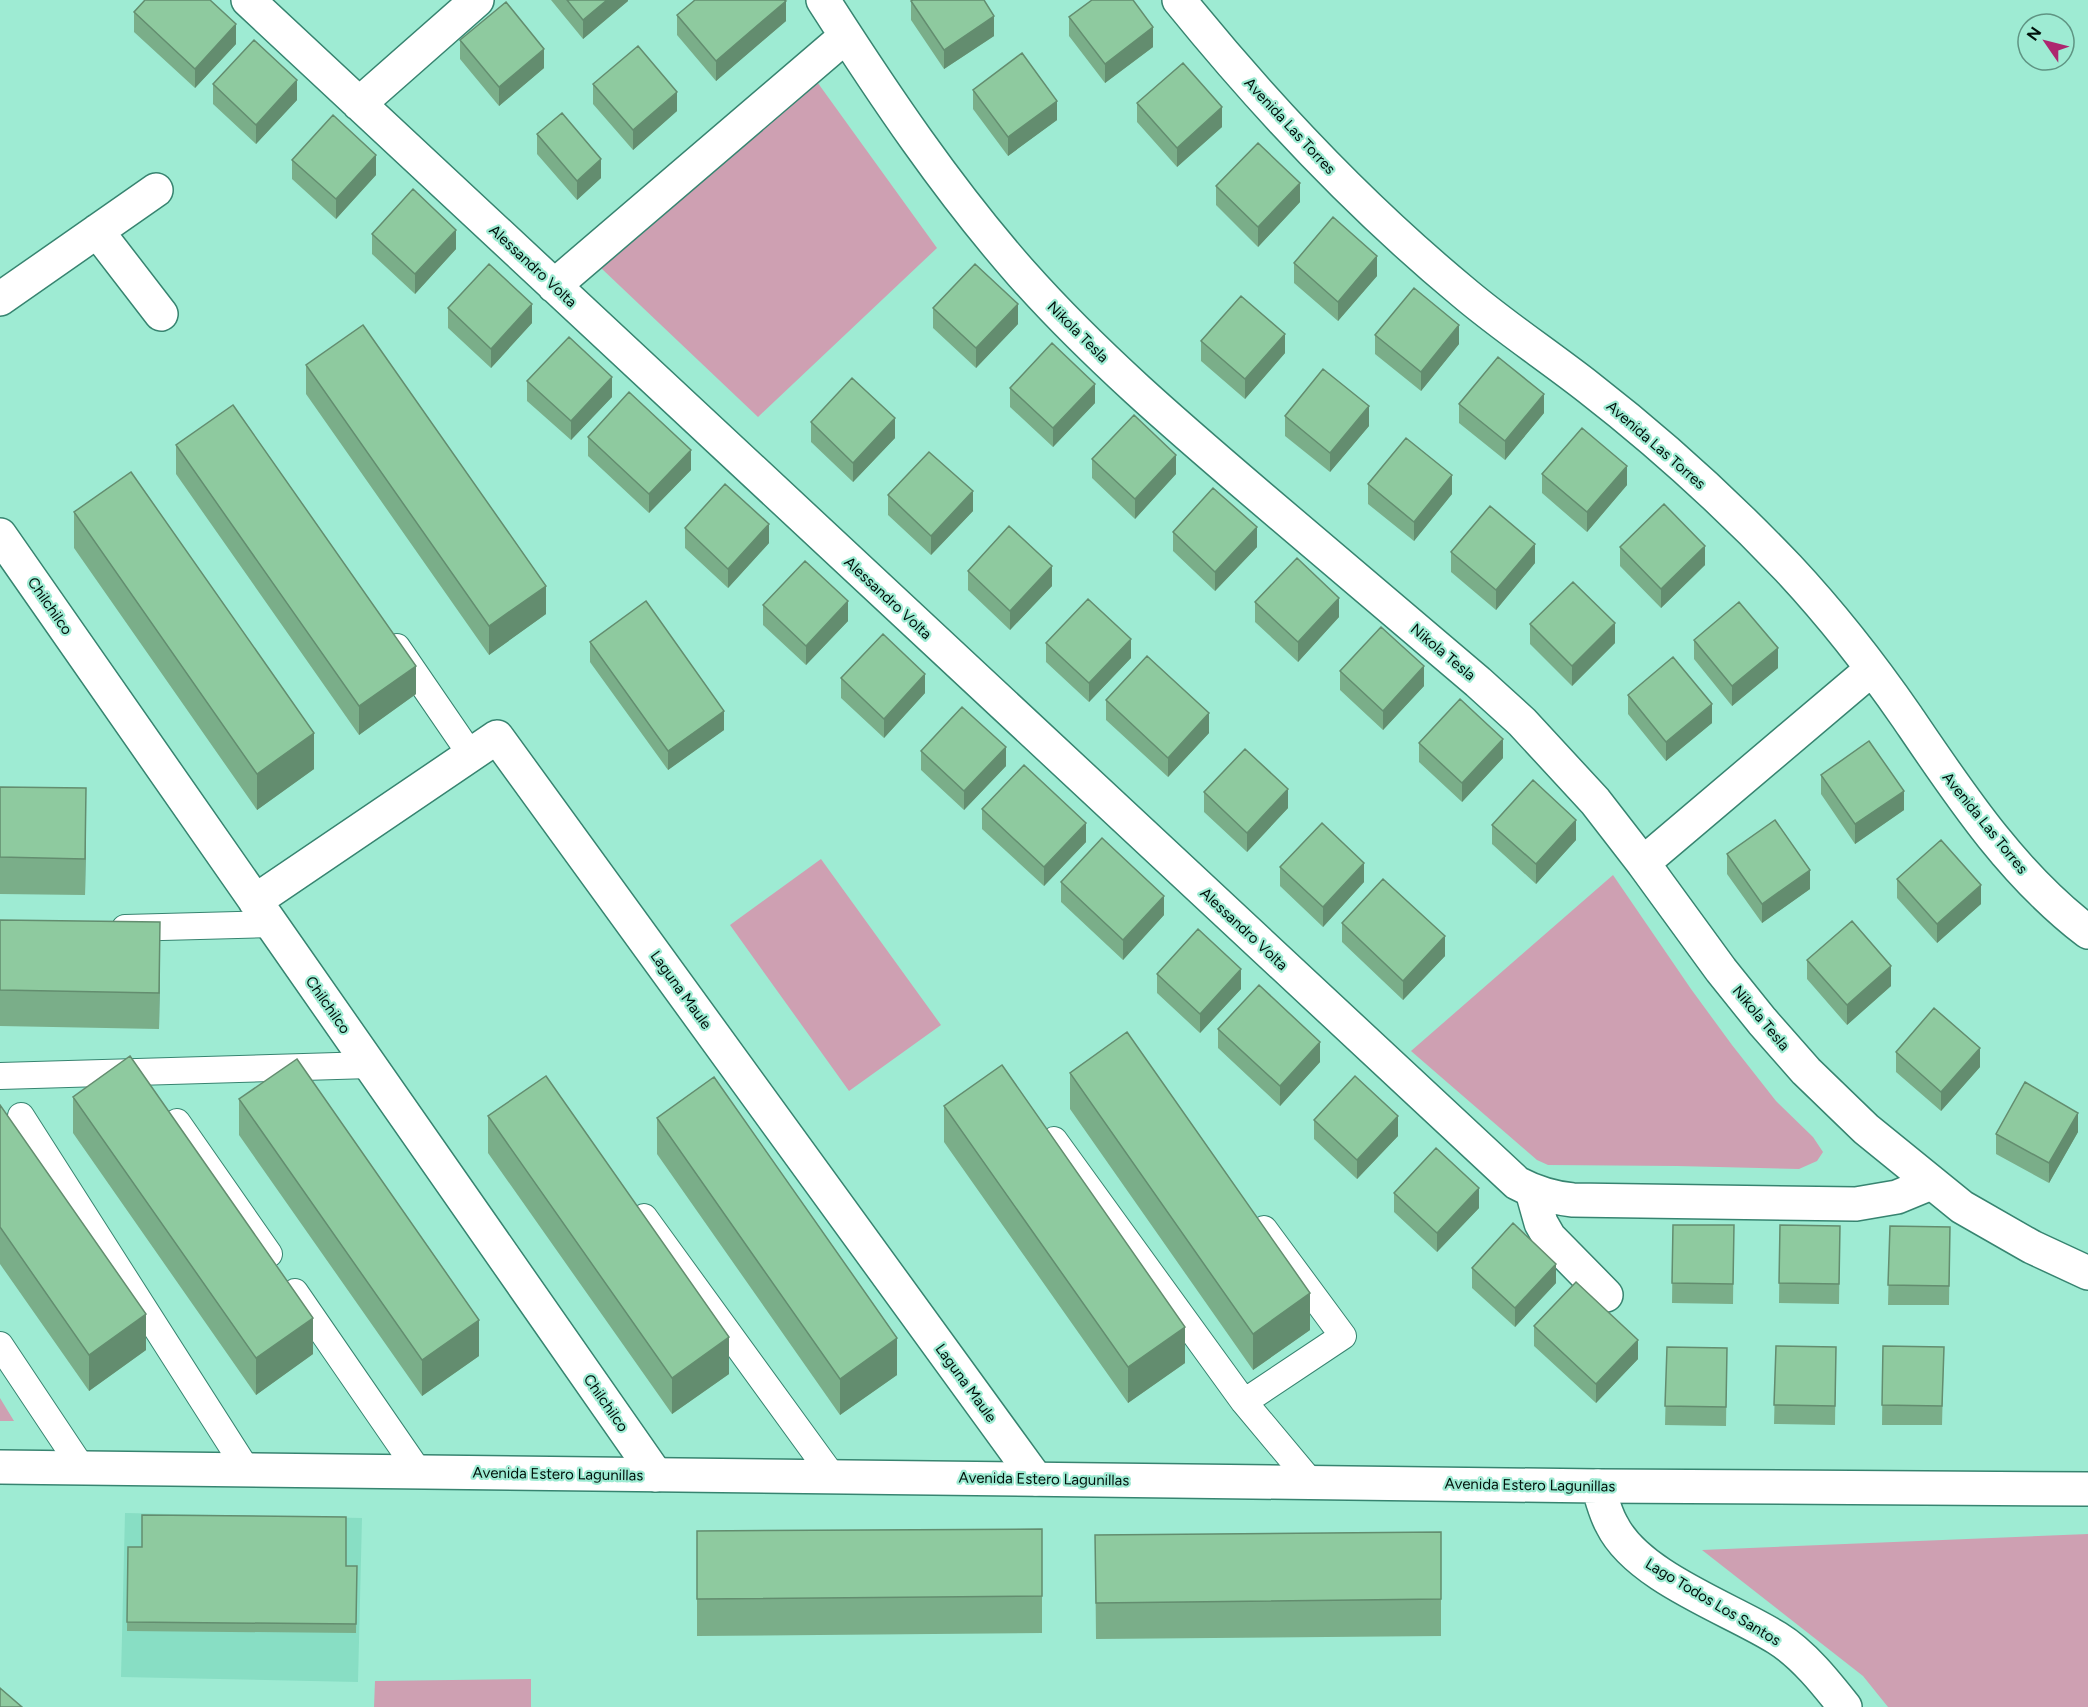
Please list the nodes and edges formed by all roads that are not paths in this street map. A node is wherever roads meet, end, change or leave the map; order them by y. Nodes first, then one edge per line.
1 (248, 0) edge
2 (477, 0) edge
3 (823, 0) edge
4 (1179, 0) edge
5 (846, 36) junction
6 (359, 104) junction
7 (156, 190) dead end
8 (97, 231) junction
9 (554, 286) junction
10 (0, 299) edge
11 (160, 314) dead end
12 (0, 535) edge
13 (384, 628) edge
14 (1872, 669) junction
15 (471, 755) junction
16 (1643, 863) junction
17 (263, 913) junction
18 (106, 929) edge
19 (2088, 932) edge
20 (370, 1065) junction
21 (0, 1076) edge
22 (21, 1116) dead end
23 (1040, 1121) edge
24 (177, 1122) edge
25 (1931, 1183) junction
26 (1532, 1191) junction
27 (633, 1201) edge
28 (1252, 1213) edge
29 (2088, 1273) edge
30 (1606, 1295) dead end
31 (0, 1345) edge
32 (1244, 1402) junction
33 (0, 1467) edge
34 (82, 1468) junction
35 (247, 1470) junction
36 (419, 1472) junction
37 (656, 1475) junction
38 (833, 1477) junction
39 (1036, 1479) junction
40 (1311, 1482) junction
41 (1598, 1486) junction
42 (2088, 1489) edge
43 (1845, 1707) edge

1 - 6 street, Alessandro Volta
2 - 6 street
3 - 5 street, Nikola Tesla
4 - 14 street, Avenida Las Torres
5 - 9 street
5 - 16 street, Nikola Tesla
6 - 9 street, Alessandro Volta
7 - 8 street
8 - 10 street
8 - 11 street
9 - 26 street, Alessandro Volta
12 - 17 street, Chilchilco
13 - 15 lane
14 - 16 street
14 - 19 street, Avenida Las Torres
15 - 17 street, Laguna Maule
15 - 39 street, Laguna Maule
16 - 25 street, Nikola Tesla
17 - 18 lane
17 - 20 street, Chilchilco
20 - 21 lane
20 - 37 street, Chilchilco
22 - 35 lane
23 - 32 lane
24 - 36 lane
25 - 26 street, Alessandro Volta
25 - 29 street, Nikola Tesla
26 - 30 street
27 - 38 lane
28 - 32 lane
31 - 34 lane
32 - 40 lane
33 - 34 street, Avenida Estero Lagunillas
34 - 35 street, Avenida Estero Lagunillas
35 - 36 street, Avenida Estero Lagunillas
36 - 37 street, Avenida Estero Lagunillas
37 - 38 street, Avenida Estero Lagunillas
38 - 39 street, Avenida Estero Lagunillas
39 - 40 street, Avenida Estero Lagunillas
40 - 41 street, Avenida Estero Lagunillas
41 - 42 street, Avenida Estero Lagunillas
41 - 43 street, Lago Todos Los Santos

